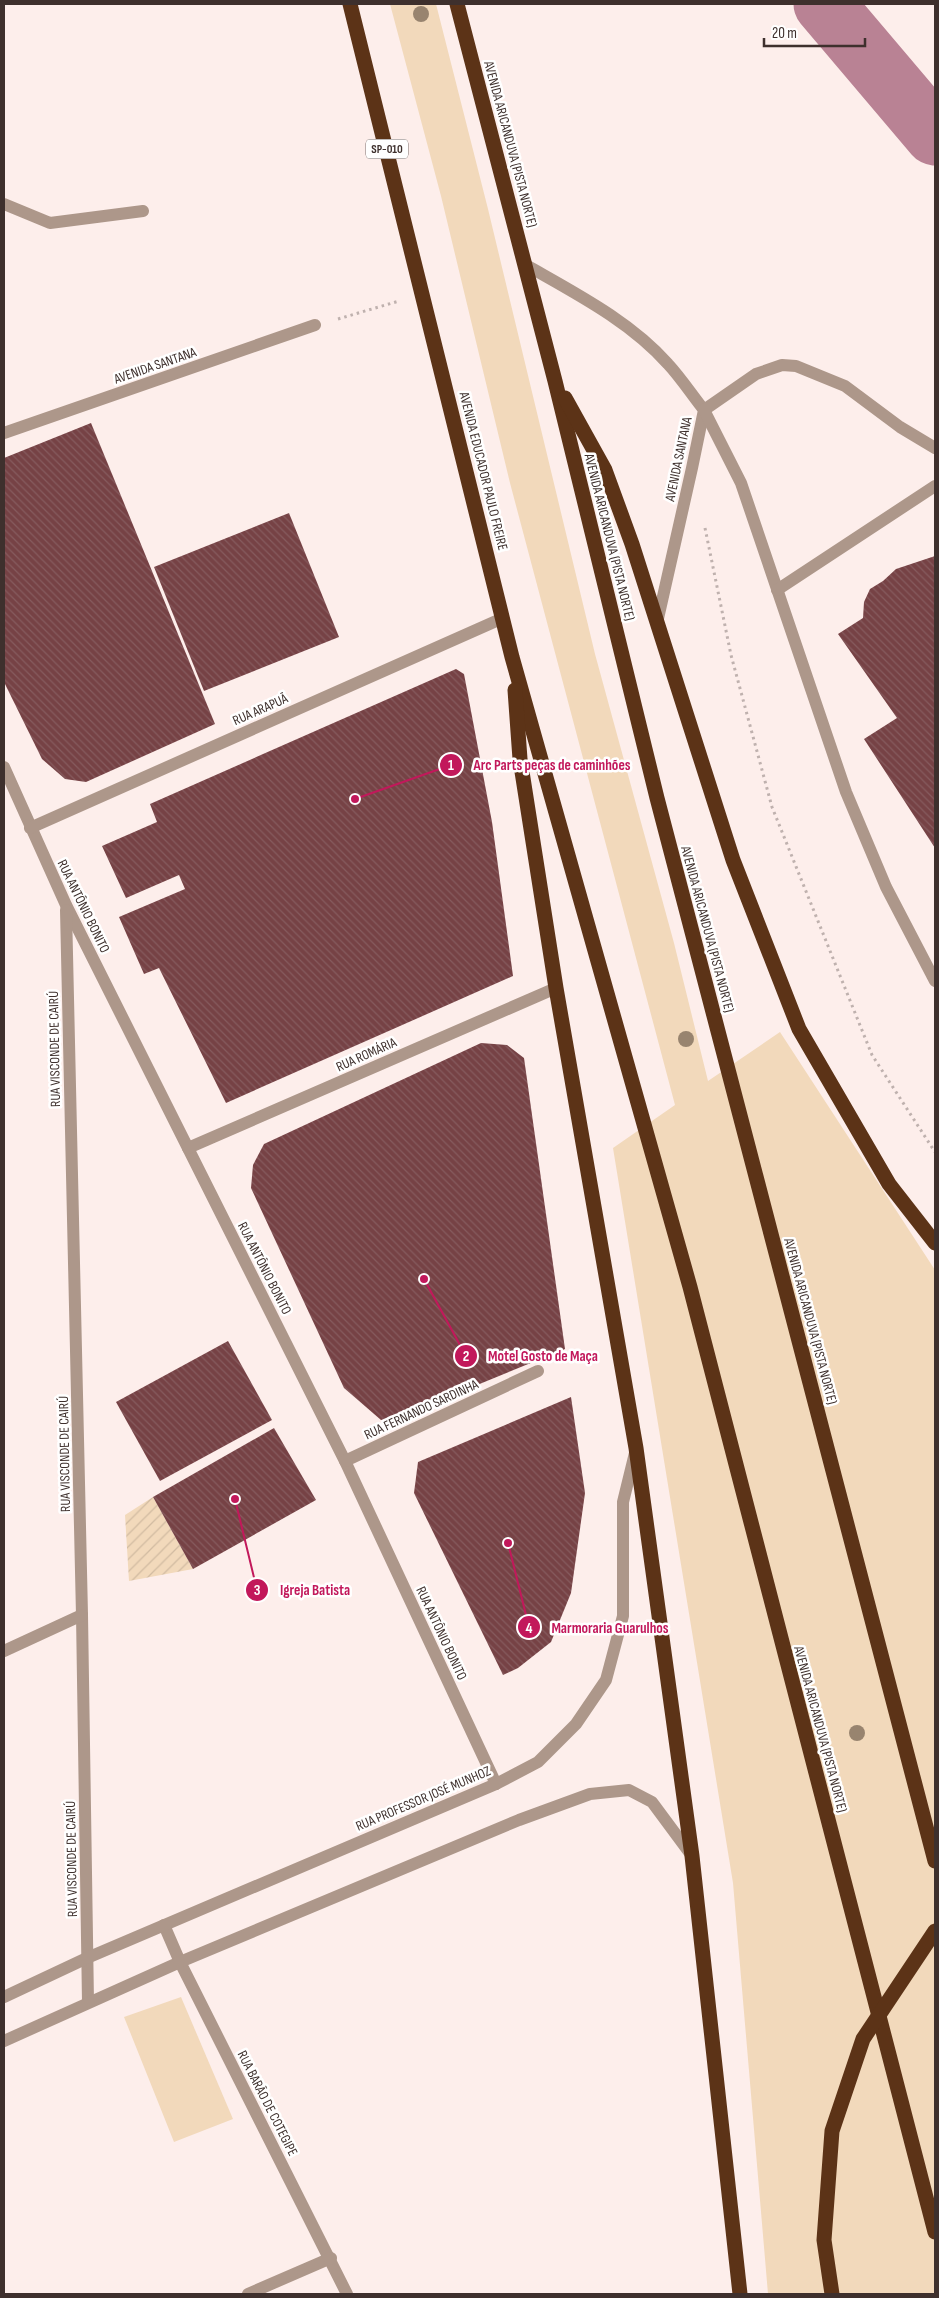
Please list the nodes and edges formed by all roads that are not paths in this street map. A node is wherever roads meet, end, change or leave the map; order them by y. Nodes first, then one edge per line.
1 (350, 4) edge
2 (457, 4) edge
3 (4, 204) edge
4 (143, 211) dead end
5 (526, 265) junction
6 (315, 325) road end
7 (556, 381) junction
8 (704, 410) junction
9 (4, 433) edge
10 (935, 448) edge
11 (935, 486) edge
12 (777, 590) junction
13 (503, 618) junction
14 (656, 624) junction
15 (512, 657) junction
16 (4, 768) edge
17 (30, 828) junction
18 (66, 905) junction
19 (935, 981) edge
20 (556, 988) junction
21 (188, 1148) junction
22 (935, 1243) edge
23 (538, 1371) dead end
24 (636, 1448) junction
25 (345, 1461) junction
26 (82, 1615) junction
27 (4, 1651) edge
28 (496, 1784) junction
29 (692, 1856) junction
30 (935, 1861) edge
31 (164, 1924) junction
32 (935, 1931) edge
33 (88, 1958) junction
34 (180, 1962) junction
35 (4, 1996) edge
36 (88, 2002) junction
37 (4, 2041) edge
38 (935, 2232) edge
39 (330, 2258) junction
40 (248, 2294) edge
41 (347, 2294) edge
42 (740, 2294) edge
43 (832, 2294) edge

1 - 13 highway, AVENIDA EDUCADOR PAULO FREIRE / SP-010
2 - 5 highway, AVENIDA ARICANDUVA (PISTA NORTE)
3 - 4 street
5 - 7 highway, AVENIDA ARICANDUVA (PISTA NORTE)
5 - 8 street, AVENIDA SANTANA
6 - 9 street, AVENIDA SANTANA
7 - 14 highway
7 - 30 highway, AVENIDA ARICANDUVA (PISTA NORTE)
8 - 10 street
8 - 12 street
8 - 14 street, AVENIDA SANTANA
11 - 12 street
12 - 19 street
13 - 15 highway, AVENIDA EDUCADOR PAULO FREIRE
13 - 17 street, RUA ARAPUÃ
14 - 22 highway
15 - 20 highway
15 - 38 highway, AVENIDA ARICANDUVA (PISTA NORTE)
16 - 17 street, RUA ANTÔNIO BONITO
17 - 18 street, RUA ANTÔNIO BONITO
18 - 21 street, RUA ANTÔNIO BONITO
18 - 26 street, RUA VISCONDE DE CAIRÚ
20 - 21 street, RUA ROMÁRIA
20 - 24 highway
21 - 25 street, RUA ANTÔNIO BONITO
23 - 25 street, RUA FERNANDO SARDINHA
24 - 28 street, RUA PROFESSOR JOSÉ MUNHOZ
24 - 29 highway
25 - 28 street, RUA ANTÔNIO BONITO
26 - 27 street
26 - 33 street, RUA VISCONDE DE CAIRÚ
28 - 31 street, RUA PROFESSOR JOSÉ MUNHOZ
29 - 34 street
29 - 42 highway
31 - 33 street, RUA PROFESSOR JOSÉ MUNHOZ
31 - 34 street, RUA BARÃO DE COTEGIPE
32 - 43 highway, bridge
33 - 35 street, RUA PROFESSOR JOSÉ MUNHOZ
33 - 36 street, RUA VISCONDE DE CAIRÚ
34 - 36 street
34 - 39 street, RUA BARÃO DE COTEGIPE
36 - 37 street
39 - 40 street
39 - 41 street, RUA BARÃO DE COTEGIPE

